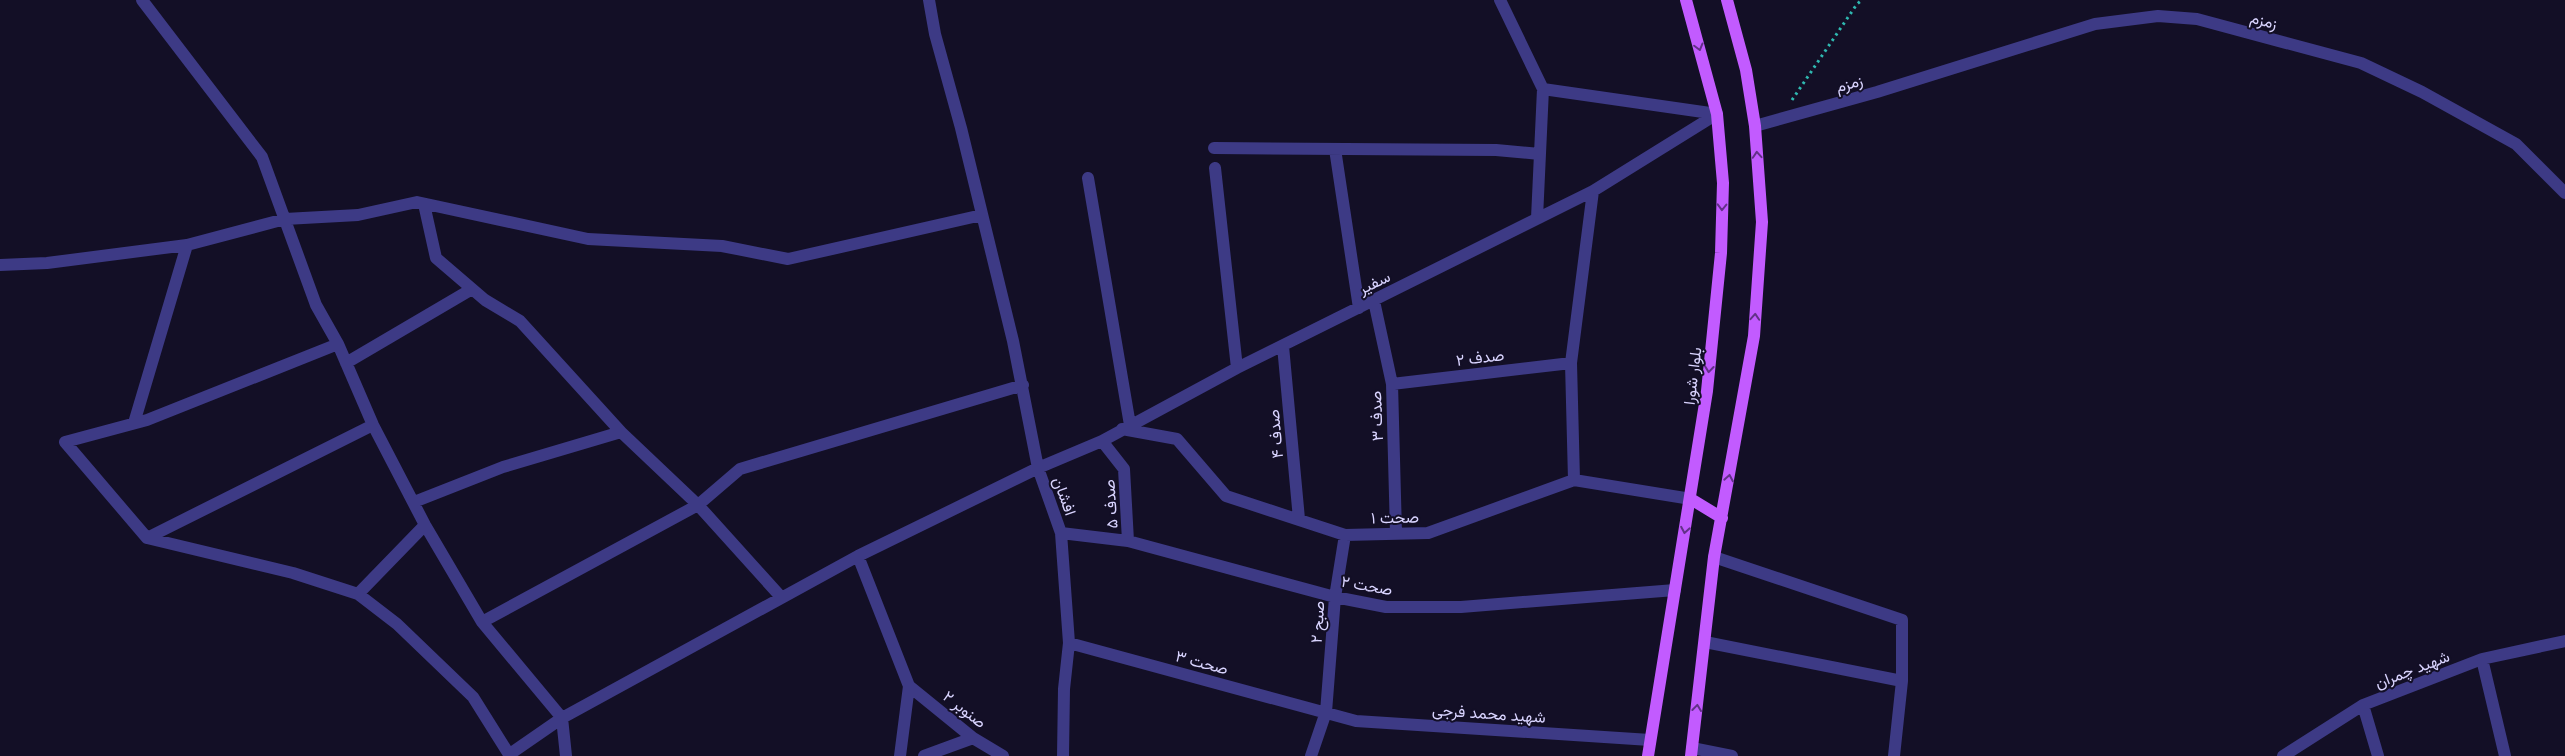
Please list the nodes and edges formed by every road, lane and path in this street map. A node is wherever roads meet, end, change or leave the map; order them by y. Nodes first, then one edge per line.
1 (142, 0) edge
2 (929, 0) edge
3 (1500, 0) edge
4 (1686, 0) edge
5 (1727, 0) edge
6 (1862, 0) edge
7 (1543, 89) junction
8 (1717, 114) junction
9 (1776, 120) junction
10 (1755, 126) junction
11 (1214, 148) dead end
12 (1335, 149) junction
13 (1540, 154) junction
14 (1214, 168) dead end
15 (1088, 178) dead end
16 (1593, 191) junction
17 (2565, 193) edge
18 (424, 204) junction
19 (982, 215) junction
20 (1537, 218) junction
21 (285, 219) junction
22 (187, 245) junction
23 (0, 265) edge
24 (472, 289) junction
25 (1374, 301) junction
26 (1358, 308) junction
27 (338, 344) junction
28 (1283, 346) junction
29 (346, 363) junction
30 (1571, 363) junction
31 (1237, 368) junction
32 (1392, 384) junction
33 (1023, 385) junction
34 (134, 423) junction
35 (374, 425) junction
36 (1126, 427) junction
37 (621, 432) junction
38 (1102, 440) junction
39 (1038, 468) junction
40 (1574, 480) junction
41 (1691, 499) junction
42 (414, 502) junction
43 (698, 505) junction
44 (1722, 518) junction
45 (1299, 519) junction
46 (425, 525) junction
47 (1061, 533) junction
48 (1396, 533) junction
49 (1345, 535) junction
50 (147, 538) junction
51 (1128, 542) junction
52 (858, 556) junction
53 (1714, 557) junction
54 (1675, 590) junction
55 (358, 594) junction
56 (781, 597) junction
57 (1335, 597) junction
58 (482, 622) junction
59 (2565, 641) edge
60 (1705, 642) junction
61 (1069, 643) junction
62 (2482, 659) junction
63 (1902, 681) junction
64 (908, 686) junction
65 (2363, 705) junction
66 (1326, 712) junction
67 (562, 718) junction
68 (973, 738) junction
69 (1650, 740) junction
70 (1691, 752) edge
71 (510, 755) edge
72 (2285, 755) edge
73 (566, 756) edge
74 (900, 756) edge
75 (924, 756) edge
76 (1003, 756) edge
77 (1063, 756) edge
78 (1311, 756) edge
79 (1648, 756) edge
80 (1732, 756) edge
81 (1894, 756) edge
82 (2378, 756) edge
83 (2505, 756) edge

1 - 21 street
2 - 19 street, افشان
3 - 7 street
4 -> 8 main road, بلوار شورا
5 - 10 main road
6 - 9 path
7 - 8 street
7 - 13 street
8 - 16 street, سفیر
8 -> 41 main road, بلوار شورا
9 - 10 street, زمزم
9 - 17 street, زمزم
44 -> 10 main road
11 - 12 street
12 - 13 street
12 - 26 street
13 - 20 street
14 - 31 street
15 - 36 street
16 - 20 street, سفیر
16 - 30 street
18 - 19 street
18 - 21 street
18 - 24 street
19 - 33 street, افشان
20 - 25 street, سفیر
21 - 22 street
21 - 27 street
22 - 23 street
22 - 34 street
24 - 29 street
24 - 37 street
25 - 26 street, سفیر
25 - 32 street, صدف ۳
26 - 28 street, سفیر
27 - 29 street
27 - 34 street
28 - 31 street, سفیر
28 - 45 street, صدف ۴
29 - 35 street
30 - 32 street, صدف ۲
30 - 40 street
31 - 36 street, سفیر
32 - 48 street, صدف ۳
33 - 39 street, افشان
33 - 43 street
34 - 50 street
35 - 42 street
35 - 50 street
36 - 38 street, سفیر
36 - 45 street, صحت ۱
37 - 42 street
37 - 43 street
38 - 39 street, سفیر
38 - 51 street, صدف ۵
39 - 47 street, افشان
39 - 52 street, سفیر
40 - 41 street, صحت ۱
40 - 48 street, صحت ۱
41 - 44 main road
41 -> 54 main road, بلوار شورا
42 - 46 street
43 - 56 street
43 - 58 street
44 - 53 main road
45 - 49 street, صحت ۱
46 - 55 street
46 - 58 street
47 - 51 street, صحت ۲
47 - 61 street, افشان
48 - 49 street, صحت ۱
49 - 57 street, صبح ۲
50 - 55 street
51 - 57 street, صحت ۲
52 - 56 street, سفیر
52 - 64 street
53 - 60 main road
53 - 63 street
54 - 57 street, صحت ۲
54 - 69 main road, بلوار شورا
55 - 71 street
56 - 67 street, سفیر
57 - 66 street, صبح ۲
58 - 67 street
59 - 62 street, شهید چمران
60 - 63 street
70 -> 60 main road
61 - 66 street, صحت ۳
61 - 77 street, افشان
62 - 65 street, شهید چمران
62 - 83 street
63 - 81 street
64 - 68 street, صنوبر ۲
64 - 74 street
65 - 72 street, شهید چمران
65 - 82 street
66 - 69 street, شهید محمد فرجی
66 - 78 street, صبح ۲
67 - 71 street, سفیر
67 - 73 street
68 - 75 street
68 - 76 street, صنوبر ۲
69 - 79 main road, بلوار شورا
70 - 80 street

